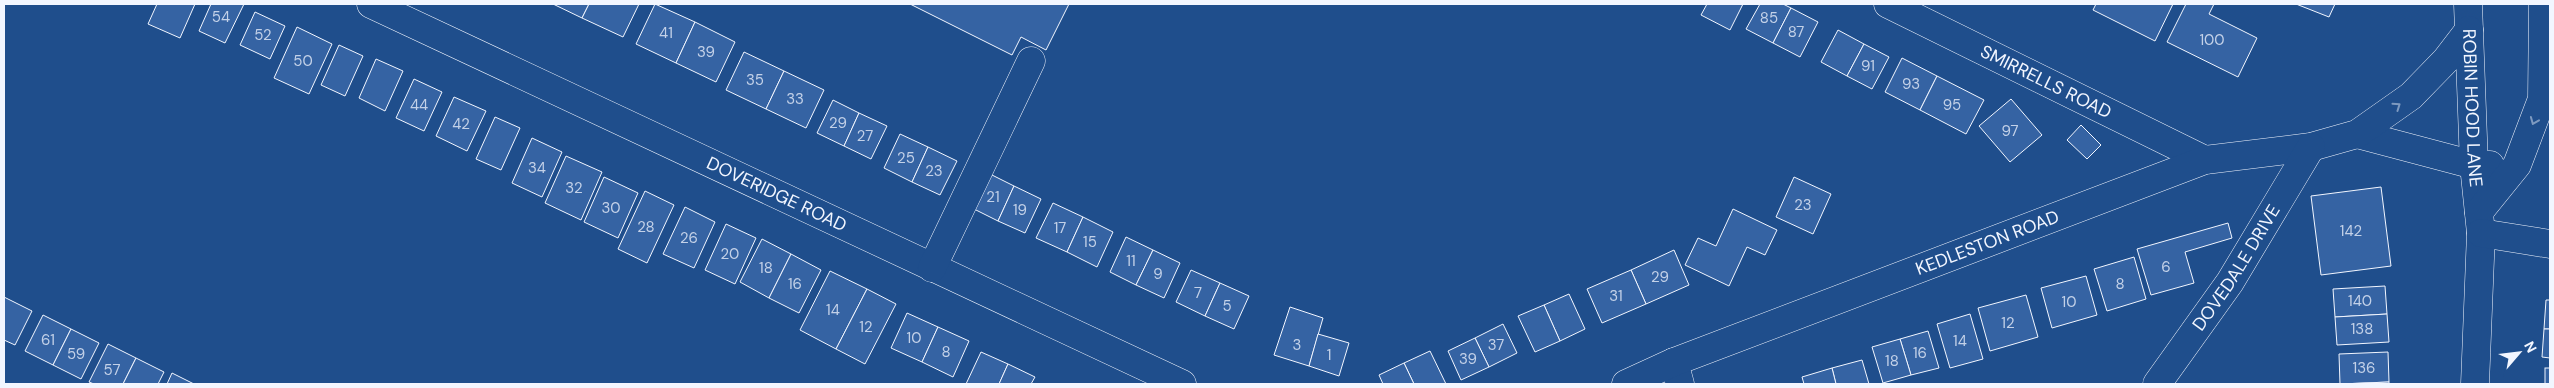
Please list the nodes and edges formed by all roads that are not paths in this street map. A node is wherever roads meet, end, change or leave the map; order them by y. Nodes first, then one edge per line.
1 (371, 4) edge
2 (1888, 4) edge
3 (2543, 4) edge
4 (2468, 17) edge
5 (1031, 61) dead end
6 (2357, 134) junction
7 (2311, 147) junction
8 (2205, 160) junction
9 (2474, 165) junction
10 (2517, 165) junction
11 (2480, 223) junction
12 (2550, 244) edge
13 (932, 268) junction
14 (1677, 373) edge
15 (1182, 384) edge
16 (1626, 384) edge
17 (2157, 384) edge
18 (2475, 384) edge

1 - 13 street, DOVERIDGE ROAD
2 - 8 street, SMIRRELLS ROAD
3 -> 10 street, ROBIN HOOD LANE
6 -> 4 street, KEDLESTON ROAD
4 - 9 street, ROBIN HOOD LANE
5 - 13 street
6 - 7 street, KEDLESTON ROAD
6 - 9 street
7 - 8 street, KEDLESTON ROAD
7 - 17 street, DOVEDALE DRIVE
8 - 14 street, KEDLESTON ROAD
9 - 10 street
9 - 11 street, ROBIN HOOD LANE
10 - 11 street, ROBIN HOOD LANE
11 - 12 street
11 - 18 street, ROBIN HOOD LANE
13 - 15 street, DOVERIDGE ROAD
14 - 16 street, KEDLESTON ROAD

